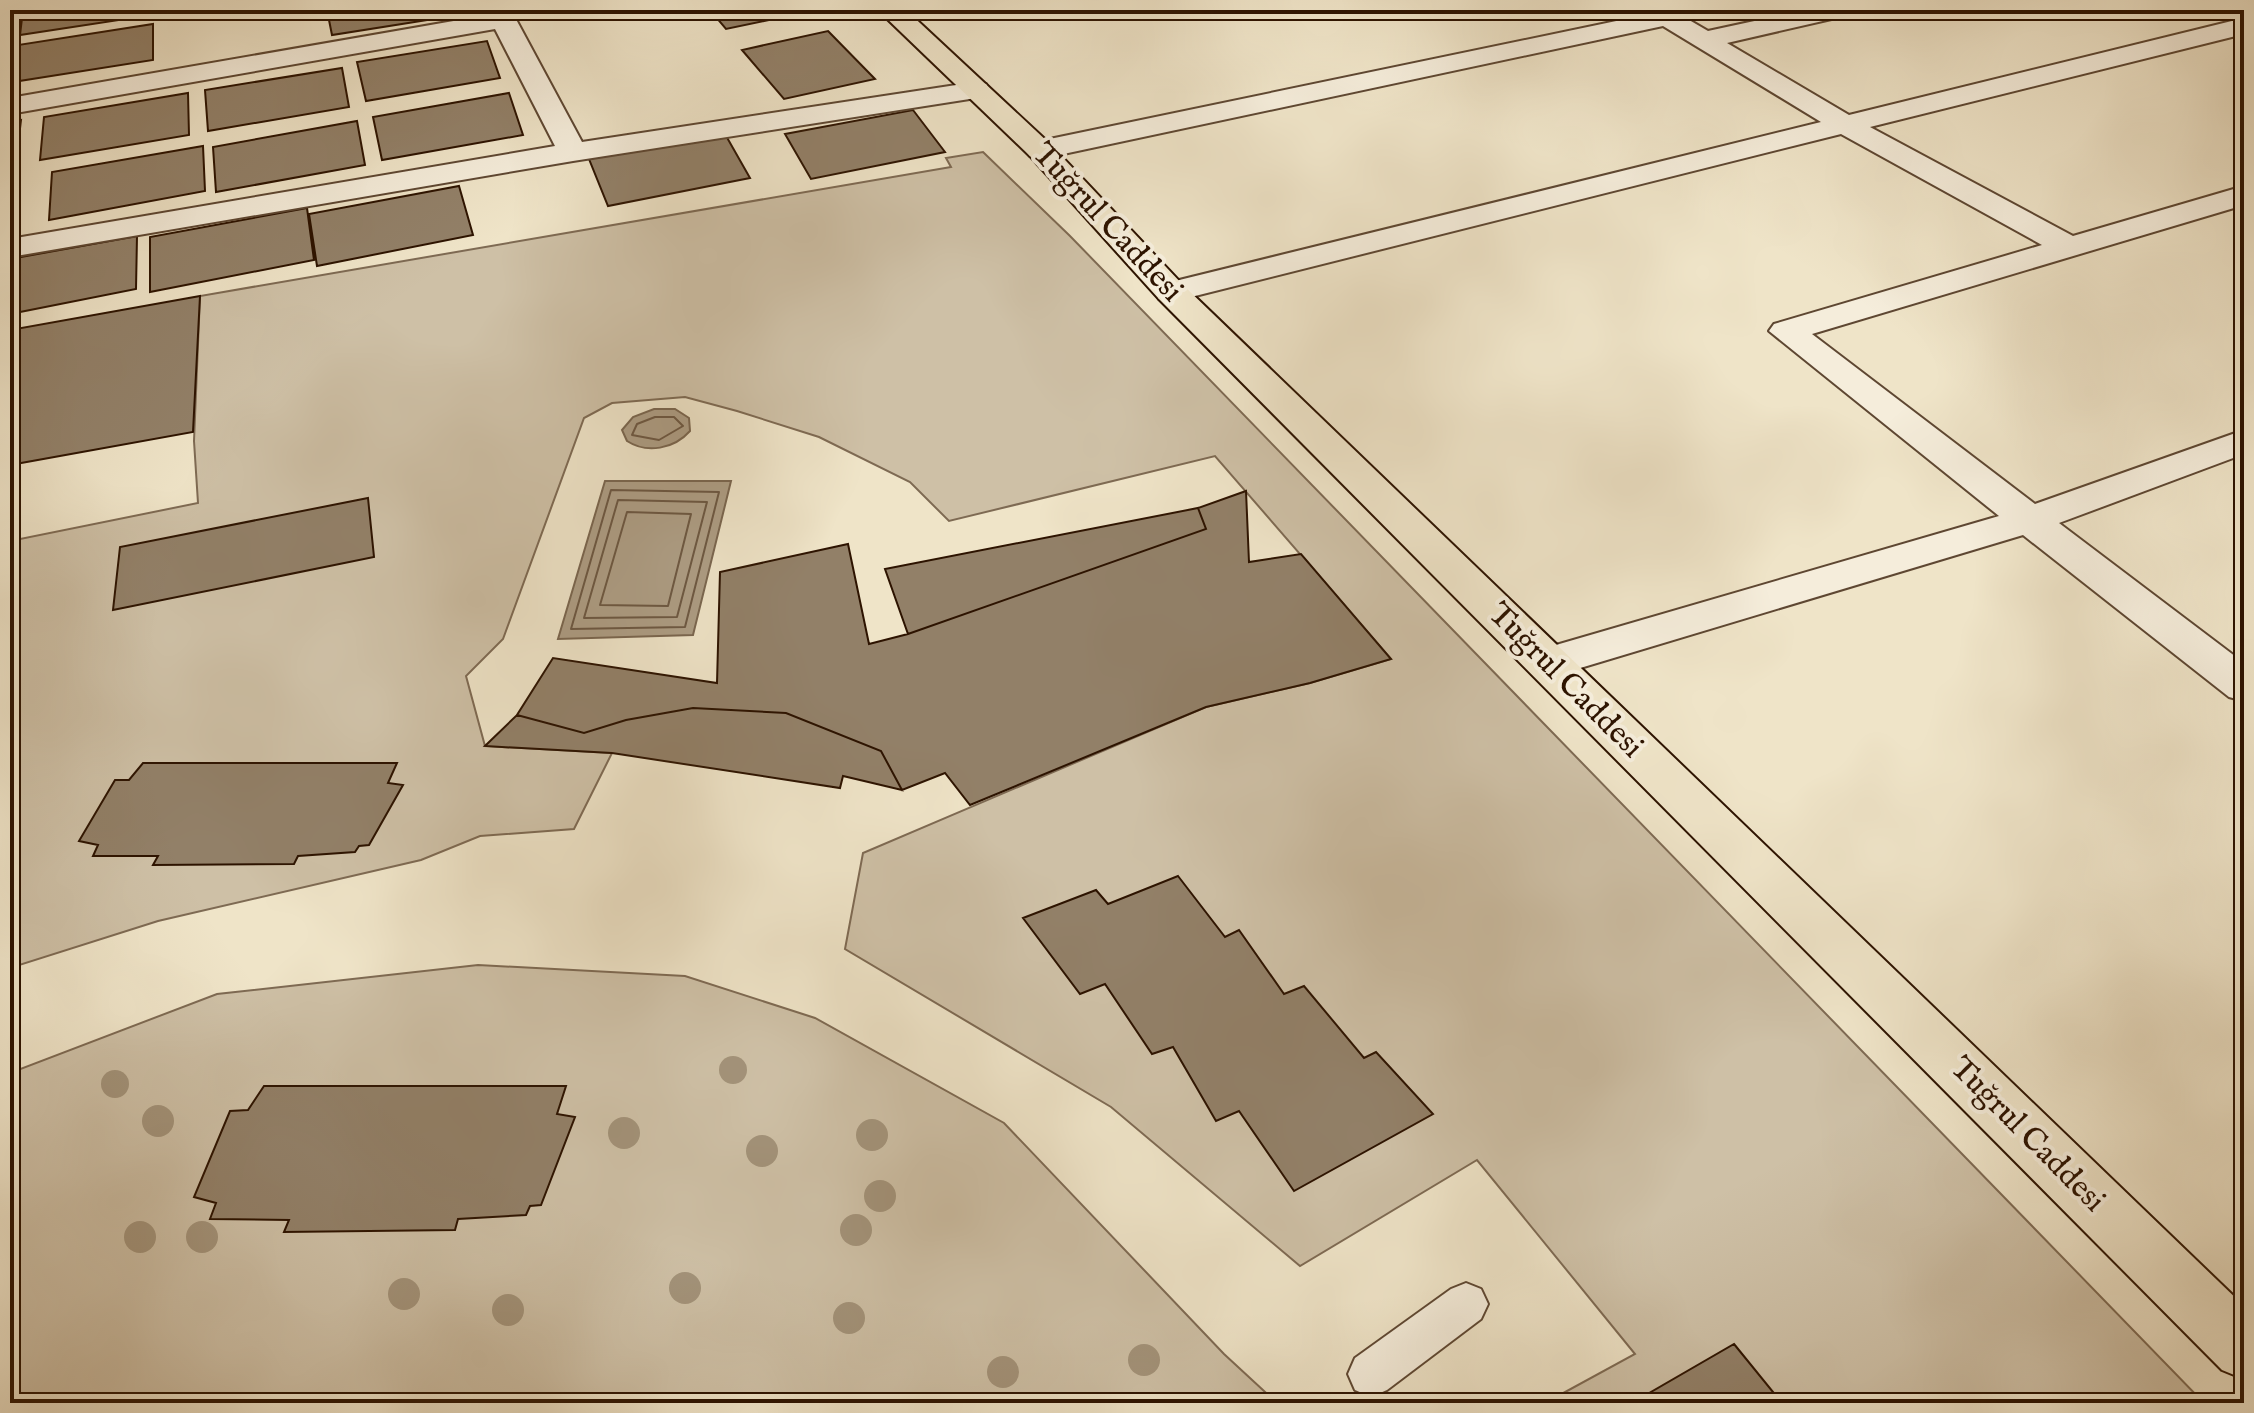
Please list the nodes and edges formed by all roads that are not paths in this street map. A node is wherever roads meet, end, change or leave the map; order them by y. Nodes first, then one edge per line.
1 (891, 10) edge
2 (1840, 10) edge
3 (1661, 14) edge
4 (500, 15) edge
5 (2244, 26) edge
6 (1704, 40) junction
7 (976, 90) junction
8 (10, 106) edge
9 (1845, 125) junction
10 (1040, 150) junction
11 (573, 152) junction
12 (2244, 195) edge
13 (2068, 246) junction
14 (10, 248) edge
15 (1171, 292) junction
16 (2244, 441) edge
17 (2030, 520) junction
18 (1547, 663) junction
19 (2244, 686) edge
20 (1466, 1304) dead end
21 (2244, 1348) edge
22 (1371, 1374) dead end

1 - 7 main road, Tuğrul Caddesi
2 - 6 street
3 - 6 street
3 - 10 street
4 - 8 street
4 - 11 street
5 - 9 street
6 - 9 street
7 - 10 main road, Tuğrul Caddesi
7 - 11 street
9 - 13 street
9 - 15 street
10 - 15 main road, Tuğrul Caddesi
11 - 14 street
12 - 13 street
13 - 17 street
15 - 18 main road, Tuğrul Caddesi
16 - 17 street
17 - 18 street
17 - 19 street
18 - 21 main road, Tuğrul Caddesi
20 - 22 lane

